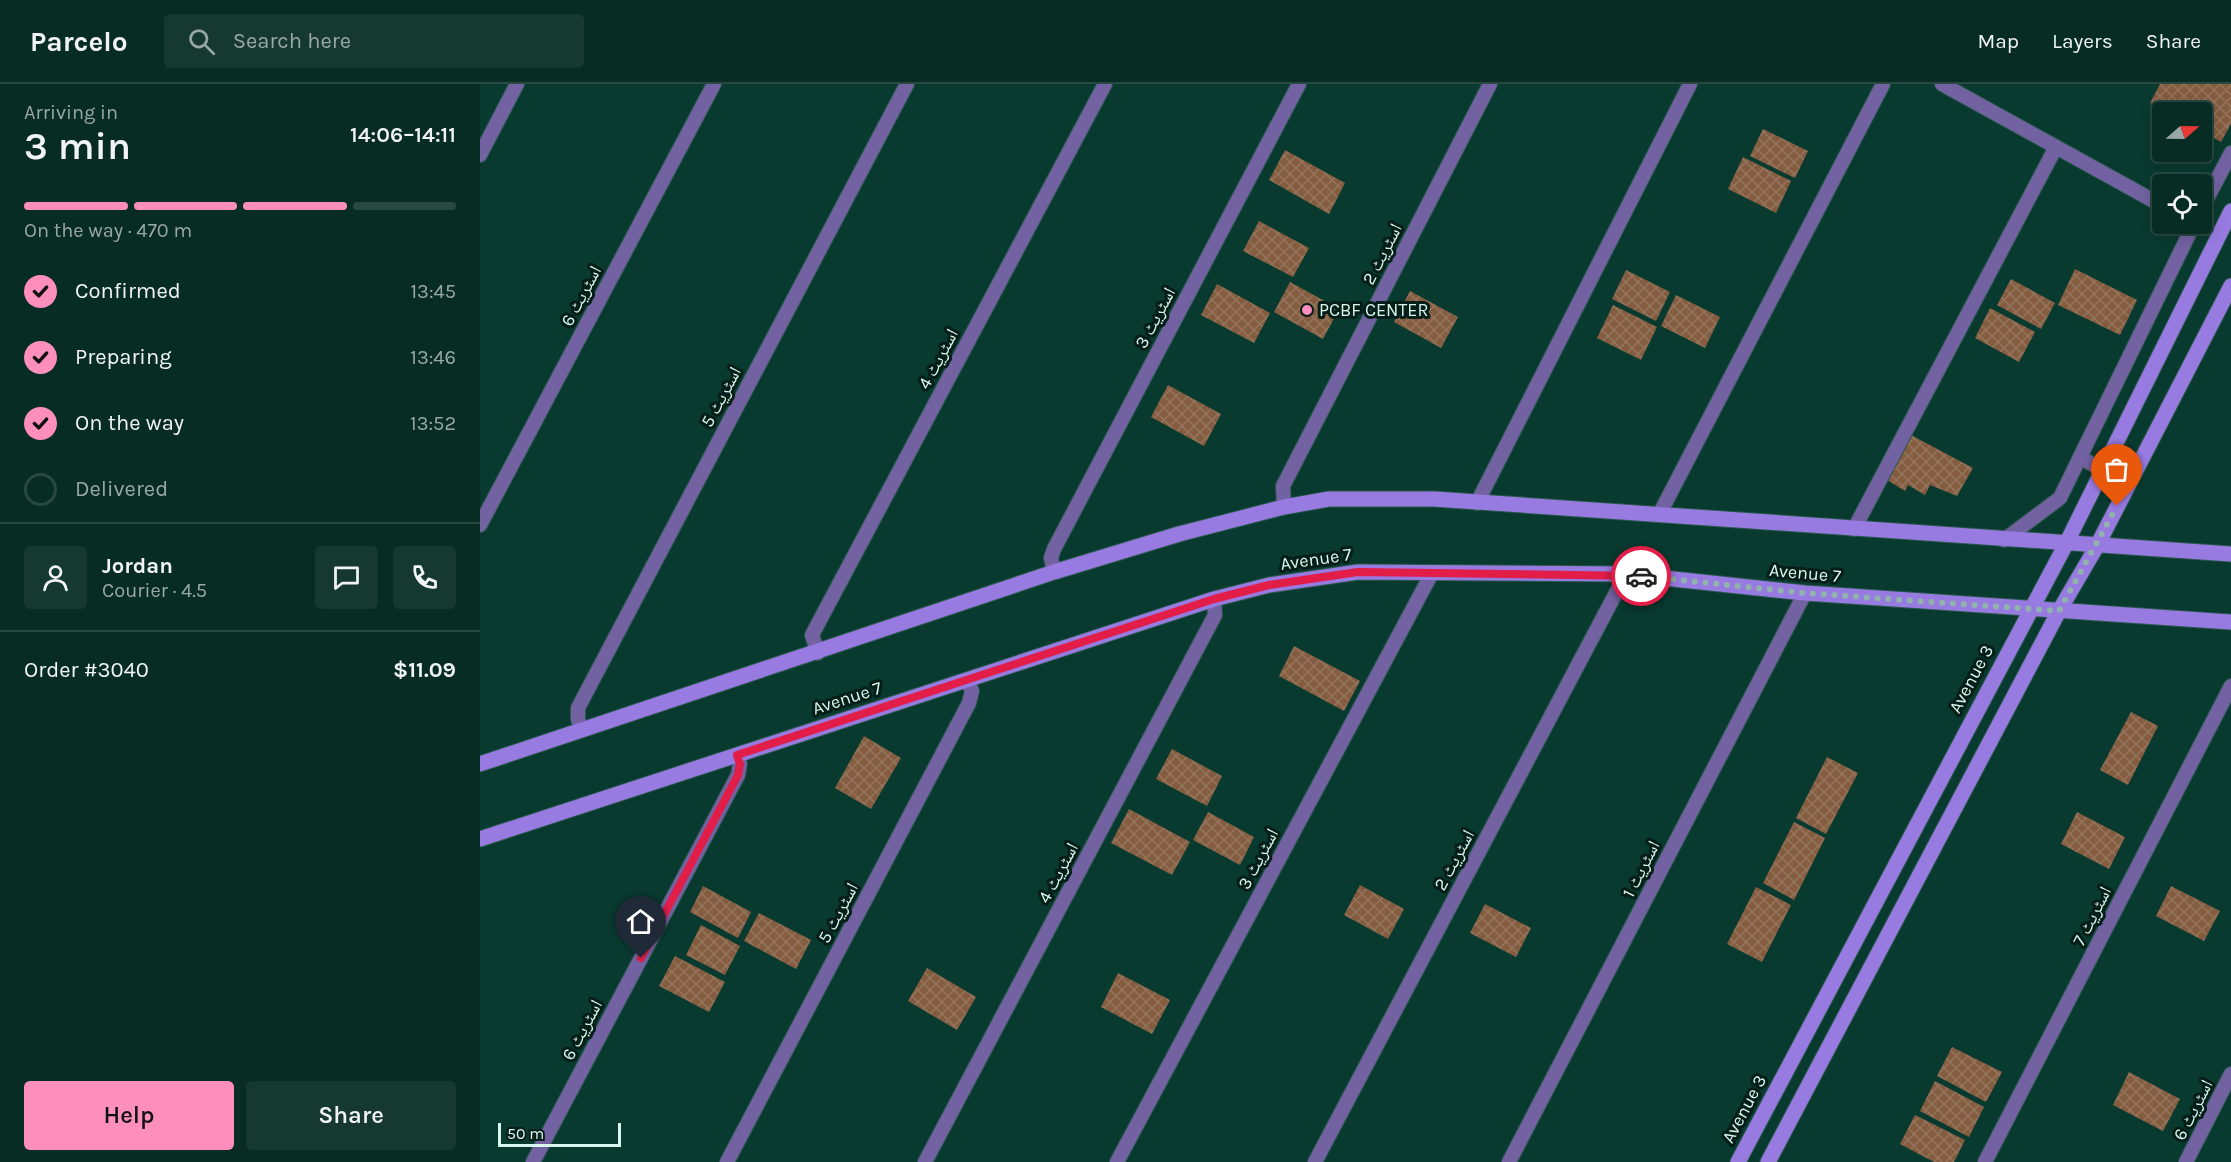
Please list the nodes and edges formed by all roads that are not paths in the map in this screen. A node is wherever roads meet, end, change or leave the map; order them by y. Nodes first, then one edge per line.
1 (518, 84) edge
2 (714, 84) edge
3 (907, 84) edge
4 (1105, 84) edge
5 (1299, 84) edge
6 (1490, 84) edge
7 (1690, 84) edge
8 (1883, 84) edge
9 (1942, 84) edge
10 (2056, 147) junction
11 (2231, 153) edge
12 (480, 155) edge
13 (2212, 189) edge
14 (2152, 201) edge
15 (2231, 211) edge
16 (2188, 234) edge
17 (2231, 286) edge
18 (2080, 457) junction
19 (2102, 470) junction
20 (1477, 502) junction
21 (1284, 507) junction
22 (1659, 515) junction
23 (480, 525) edge
24 (1854, 529) junction
25 (2004, 540) junction
26 (2066, 544) junction
27 (2097, 546) junction
28 (2231, 554) edge
29 (1054, 572) junction
30 (1432, 573) junction
31 (1626, 574) junction
32 (1805, 593) junction
33 (1214, 599) junction
34 (2031, 607) junction
35 (2059, 611) junction
36 (2231, 622) edge
37 (818, 653) junction
38 (967, 680) junction
39 (2231, 686) edge
40 (581, 729) junction
41 (737, 755) junction
42 (480, 764) edge
43 (480, 839) edge
44 (2231, 1074) edge
45 (533, 1162) edge
46 (728, 1162) edge
47 (925, 1162) edge
48 (1117, 1162) edge
49 (1315, 1162) edge
50 (1509, 1162) edge
51 (1738, 1162) edge
52 (1768, 1162) edge
53 (1985, 1162) edge
54 (2186, 1162) edge

1 - 12 street
2 - 23 street, اسٹریٹ 6
3 - 40 street, اسٹریٹ 5
4 - 37 street, اسٹریٹ 4
5 - 29 street, اسٹریٹ 3
6 - 21 street, اسٹریٹ 2
7 - 20 street
8 - 22 street
9 - 10 street
10 - 14 street
10 - 24 street
11 - 13 street
15 - 19 main road, Avenue 3
16 - 18 street
17 - 27 main road
18 - 19 street
18 - 25 street
19 - 26 main road, Avenue 3
20 - 21 main road
20 - 22 main road
21 - 29 main road
22 - 24 main road
24 - 25 main road
25 - 26 main road
26 - 27 main road
26 - 34 main road, Avenue 3
27 - 28 main road
27 - 35 main road
29 - 37 main road
30 - 31 main road, Avenue 7
30 - 33 main road, Avenue 7
30 - 48 street, اسٹریٹ 3
31 - 32 main road, Avenue 7
31 - 49 street, اسٹریٹ 2
32 - 34 main road, Avenue 7
32 - 50 street, اسٹریٹ 1
33 - 38 main road, Avenue 7
33 - 47 street, اسٹریٹ 4
34 - 35 main road, Avenue 7
34 - 51 main road, Avenue 3
35 - 36 main road, Avenue 7
35 - 52 main road
37 - 40 main road
38 - 41 main road, Avenue 7
38 - 46 street, اسٹریٹ 5
39 - 53 street, اسٹریٹ 7
40 - 42 main road
41 - 43 main road, Avenue 7
41 - 45 street, اسٹریٹ 6
44 - 54 street, اسٹریٹ 6

